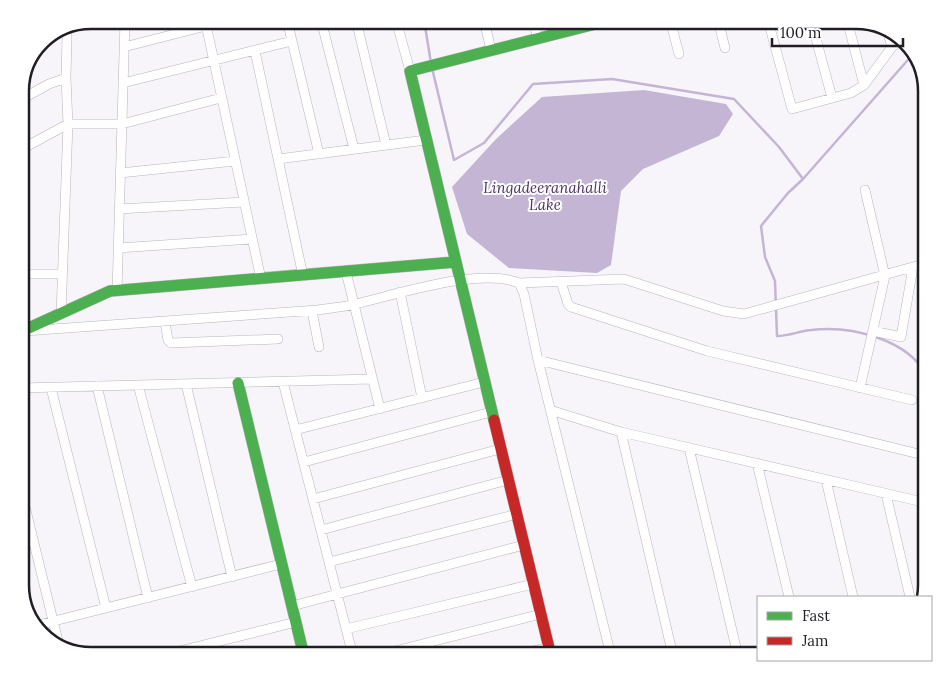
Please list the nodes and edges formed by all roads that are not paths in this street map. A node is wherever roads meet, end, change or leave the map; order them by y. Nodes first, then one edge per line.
1 (125, 29) edge
2 (185, 29) edge
3 (206, 29) edge
4 (289, 29) edge
5 (323, 29) edge
6 (358, 29) edge
7 (398, 29) edge
8 (486, 29) edge
9 (535, 29) edge
10 (564, 29) edge
11 (672, 29) edge
12 (720, 29) edge
13 (770, 29) edge
14 (813, 29) edge
15 (850, 29) edge
16 (67, 36) dead end
17 (538, 39) junction
18 (890, 39) edge
19 (292, 41) junction
20 (896, 44) edge
21 (124, 47) junction
22 (892, 47) junction
23 (725, 48) dead end
24 (491, 50) junction
25 (254, 51) junction
26 (679, 54) dead end
27 (213, 60) junction
28 (410, 71) junction
29 (66, 78) junction
30 (123, 83) junction
31 (864, 85) junction
32 (29, 95) edge
33 (221, 98) junction
34 (832, 98) junction
35 (68, 124) junction
36 (122, 124) junction
37 (426, 140) junction
38 (29, 145) edge
39 (386, 145) junction
40 (354, 149) junction
41 (319, 154) junction
42 (278, 159) junction
43 (235, 161) junction
44 (120, 173) junction
45 (865, 190) dead end
46 (244, 202) junction
47 (120, 209) junction
48 (252, 239) junction
49 (118, 248) junction
50 (455, 262) junction
51 (918, 266) edge
52 (913, 267) junction
53 (346, 272) junction
54 (29, 274) edge
55 (62, 274) junction
56 (303, 276) junction
57 (885, 276) junction
58 (261, 280) junction
59 (459, 280) junction
60 (561, 282) junction
61 (519, 283) junction
62 (117, 291) junction
63 (400, 292) junction
64 (354, 305) junction
65 (312, 310) junction
66 (61, 314) junction
67 (165, 322) junction
68 (29, 328) edge
69 (29, 331) edge
70 (873, 331) junction
71 (278, 339) dead end
72 (319, 347) dead end
73 (538, 360) junction
74 (372, 379) junction
75 (283, 382) junction
76 (484, 382) junction
77 (238, 383) junction
78 (186, 384) junction
79 (138, 385) junction
80 (97, 386) junction
81 (29, 388) edge
82 (51, 388) junction
83 (860, 388) junction
84 (422, 398) junction
85 (912, 400) dead end
86 (380, 409) junction
87 (550, 410) junction
88 (491, 412) junction
89 (295, 430) junction
90 (621, 432) junction
91 (688, 448) junction
92 (500, 449) junction
93 (918, 454) edge
94 (304, 462) junction
95 (757, 463) junction
96 (508, 480) junction
97 (826, 480) junction
98 (886, 494) junction
99 (313, 499) junction
100 (918, 501) edge
101 (516, 514) junction
102 (29, 523) edge
103 (321, 530) junction
104 (524, 545) junction
105 (329, 562) junction
106 (281, 564) junction
107 (232, 577) junction
108 (534, 584) junction
109 (192, 586) junction
110 (337, 593) junction
111 (789, 596) edge
112 (854, 596) edge
113 (910, 596) edge
114 (148, 598) junction
115 (292, 606) junction
116 (106, 608) junction
117 (541, 614) junction
118 (53, 621) junction
119 (296, 622) junction
120 (42, 624) edge
121 (346, 629) junction
122 (57, 637) edge
123 (196, 647) edge
124 (302, 647) edge
125 (351, 647) edge
126 (411, 647) edge
127 (549, 647) edge
128 (608, 647) edge
129 (671, 647) edge
130 (736, 647) edge

1 - 21 street
2 - 21 street
3 - 27 street
4 - 19 street
5 - 40 street
6 - 39 street
7 - 28 street
8 - 24 street
9 - 17 street
10 - 17 street
11 - 26 street
12 - 23 street
13 - 34 street
14 - 34 street
15 - 31 street
16 - 29 street
17 - 24 street
18 - 22 street
19 - 25 street
19 - 41 street
20 - 22 street
21 - 30 street
22 - 31 street
24 - 28 street
25 - 27 street
25 - 42 street
27 - 30 street
27 - 33 street
28 - 37 street
29 - 32 street
29 - 35 street
30 - 36 street
31 - 34 street
33 - 36 street
33 - 43 street
35 - 36 street
35 - 38 street
35 - 55 street
36 - 44 street
37 - 39 street
37 - 50 street
39 - 40 street
40 - 41 street
41 - 42 street
42 - 56 street
43 - 44 street
43 - 46 street
44 - 47 street
45 - 57 street
46 - 47 street
46 - 48 street
47 - 49 street
48 - 49 street
48 - 58 street
49 - 62 street
50 - 53 street
50 - 59 street
51 - 52 street
52 - 57 street
52 - 70 street
53 - 56 street
53 - 64 street
54 - 55 street
55 - 66 street
56 - 58 street
57 - 60 street
57 - 70 street
58 - 62 street
59 - 61 street
59 - 63 street
59 - 76 street
60 - 61 street
60 - 83 street
61 - 73 street
62 - 66 street
63 - 64 street
63 - 84 street
64 - 65 street
64 - 74 street
65 - 67 street
65 - 72 street
66 - 68 street
67 - 69 street
67 - 71 street
70 - 83 street
73 - 87 street
73 - 93 street
74 - 75 street
74 - 86 street
75 - 77 street
75 - 89 street
76 - 84 street
76 - 88 street
77 - 78 street
77 - 106 street
78 - 79 street
78 - 107 street
79 - 80 street
79 - 109 street
80 - 82 street
80 - 114 street
81 - 82 street
82 - 116 street
83 - 85 street
84 - 86 street
86 - 89 street
87 - 90 street
87 - 128 street
88 - 92 street
88 - 94 street
89 - 94 street
90 - 91 street
90 - 129 street
91 - 95 street
91 - 130 street
92 - 96 street
92 - 99 street
94 - 99 street
95 - 97 street
95 - 111 street
96 - 101 street
96 - 103 street
97 - 98 street
97 - 112 street
98 - 100 street
98 - 113 street
99 - 103 street
101 - 104 street
101 - 105 street
102 - 118 street
103 - 105 street
104 - 108 street
104 - 110 street
105 - 110 street
106 - 107 street
106 - 115 street
107 - 109 street
108 - 117 street
108 - 121 street
109 - 114 street
110 - 115 street
110 - 121 street
114 - 116 street
115 - 119 street
116 - 118 street
117 - 126 street
117 - 127 street
118 - 120 street
118 - 122 street
119 - 123 street
119 - 124 street
121 - 125 street

